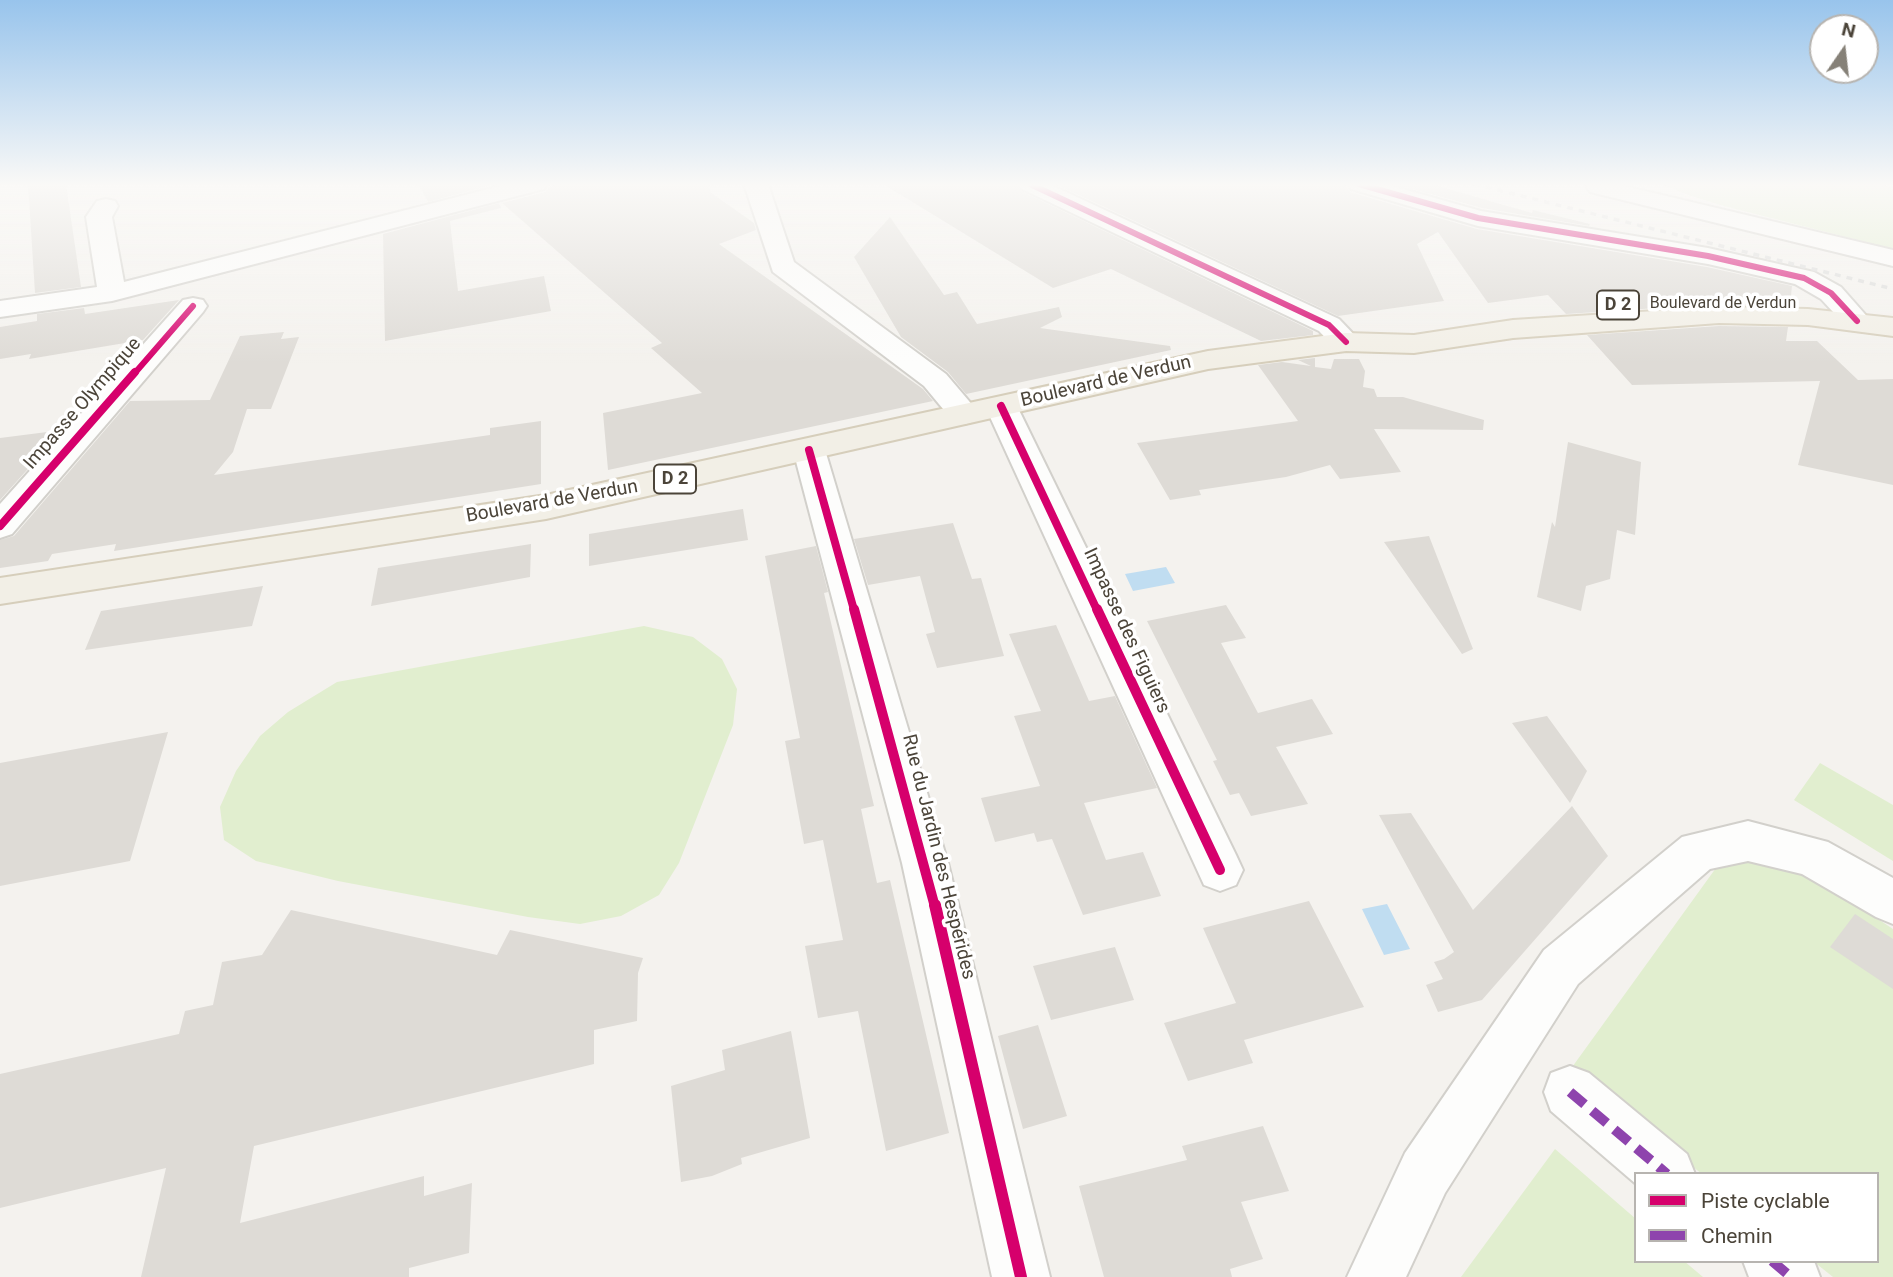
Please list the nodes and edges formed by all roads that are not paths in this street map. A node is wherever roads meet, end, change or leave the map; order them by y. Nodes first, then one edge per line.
1 (104, 244) edge
2 (304, 244) edge
3 (775, 244) edge
4 (1155, 244) edge
5 (1633, 244) edge
6 (1832, 244) edge
7 (1893, 258) edge
8 (112, 293) junction
9 (193, 306) dead end
10 (0, 309) edge
11 (1893, 312) edge
12 (1850, 314) junction
13 (1893, 327) edge
14 (1346, 342) junction
15 (1001, 406) junction
16 (964, 414) junction
17 (809, 450) junction
18 (0, 526) edge
19 (0, 592) edge
20 (1220, 870) dead end
21 (1893, 902) edge
22 (1570, 1092) dead end
23 (1665, 1172) edge
24 (1774, 1263) edge
25 (1021, 1277) edge
26 (1376, 1277) edge
27 (1791, 1277) edge

1 - 8 street
2 - 8 street
3 - 16 street
4 - 14 street
5 - 12 street
6 - 7 street
8 - 10 street
9 - 18 street, Impasse Olympique
11 - 12 main road, Boulevard de Verdun / D 2
12 - 13 main road, Boulevard de Verdun / D 2
12 - 14 main road, Boulevard de Verdun / D 2
14 - 15 main road, Boulevard de Verdun / D 2
15 - 16 main road, Boulevard de Verdun / D 2
15 - 20 street, Impasse des Figuiers
16 - 17 main road, Boulevard de Verdun / D 2
17 - 19 main road, Boulevard de Verdun / D 2
17 - 25 street, Rue du Jardin des Hespérides
21 - 26 street
22 - 23 street
24 - 27 street

